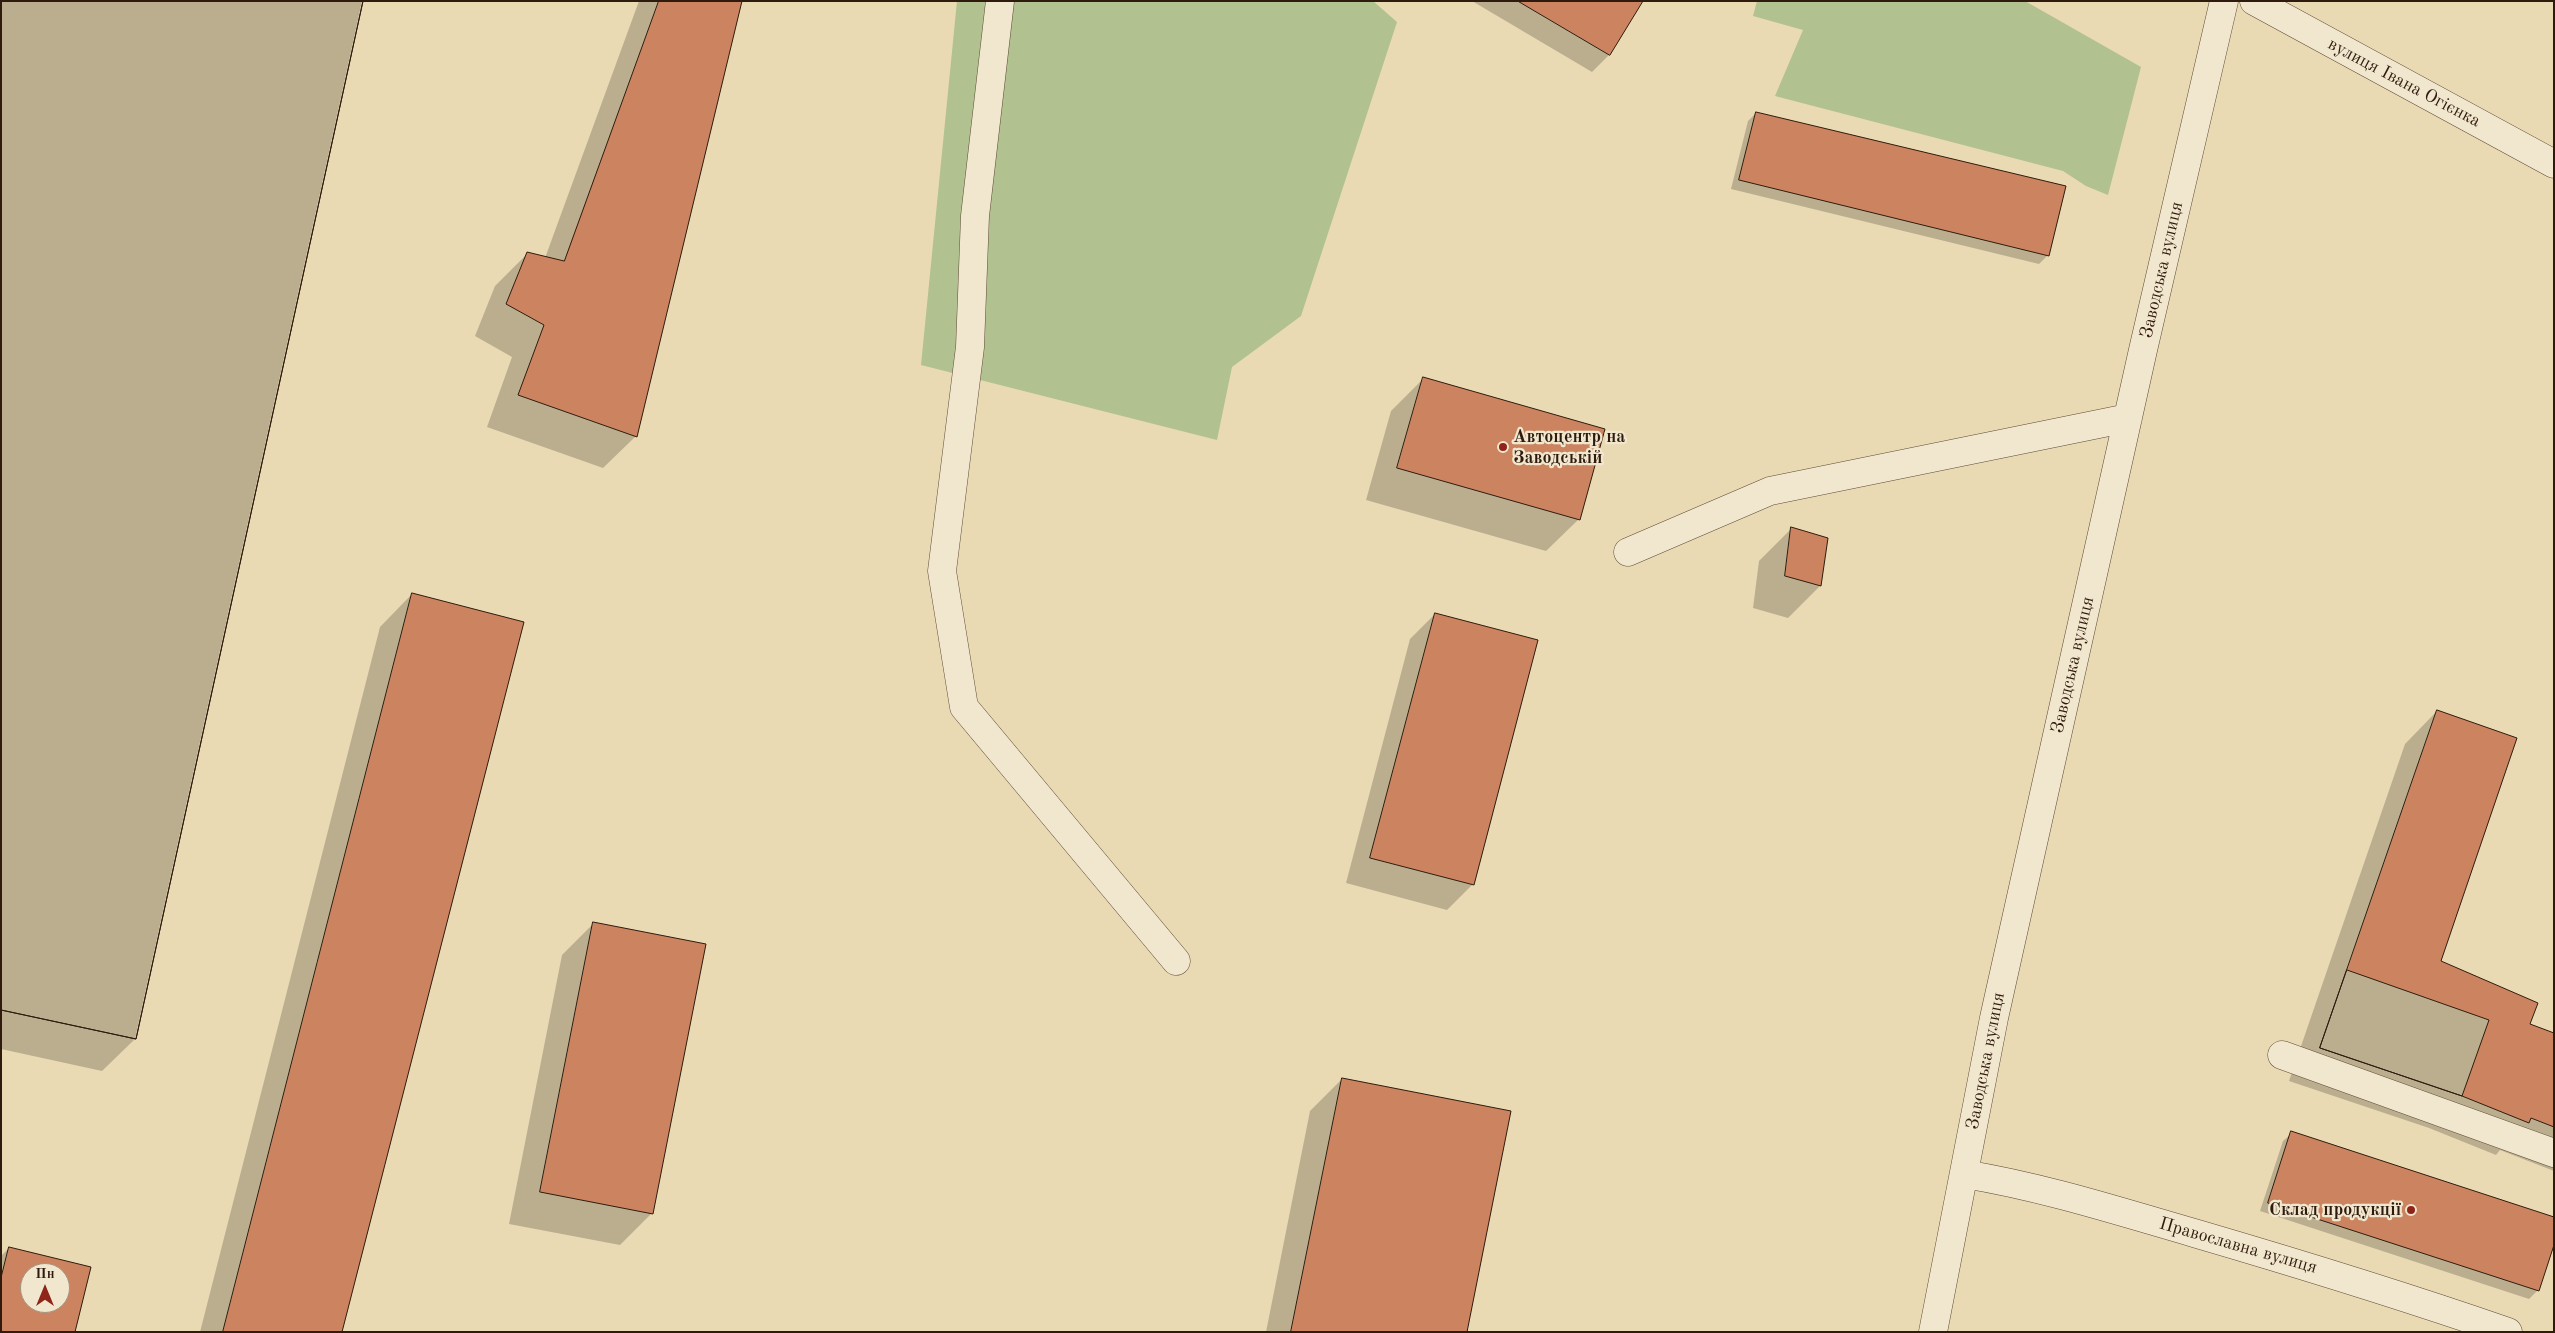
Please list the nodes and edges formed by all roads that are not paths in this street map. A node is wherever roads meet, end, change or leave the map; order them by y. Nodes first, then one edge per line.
1 (1000, 1) edge
2 (2224, 1) edge
3 (2254, 1) edge
4 (2554, 164) edge
5 (2128, 418) junction
6 (1628, 552) dead end
7 (1176, 961) dead end
8 (2282, 1055) dead end
9 (2554, 1153) edge
10 (1964, 1174) junction
11 (1933, 1332) edge
12 (2508, 1332) edge

1 - 7 street
2 - 5 street, Заводська вулиця
3 - 4 street, вулиця Івана Огієнка
5 - 6 street
5 - 10 street, Заводська вулиця
8 - 9 street
10 - 11 street, Заводська вулиця
10 - 12 street, Православна вулиця

